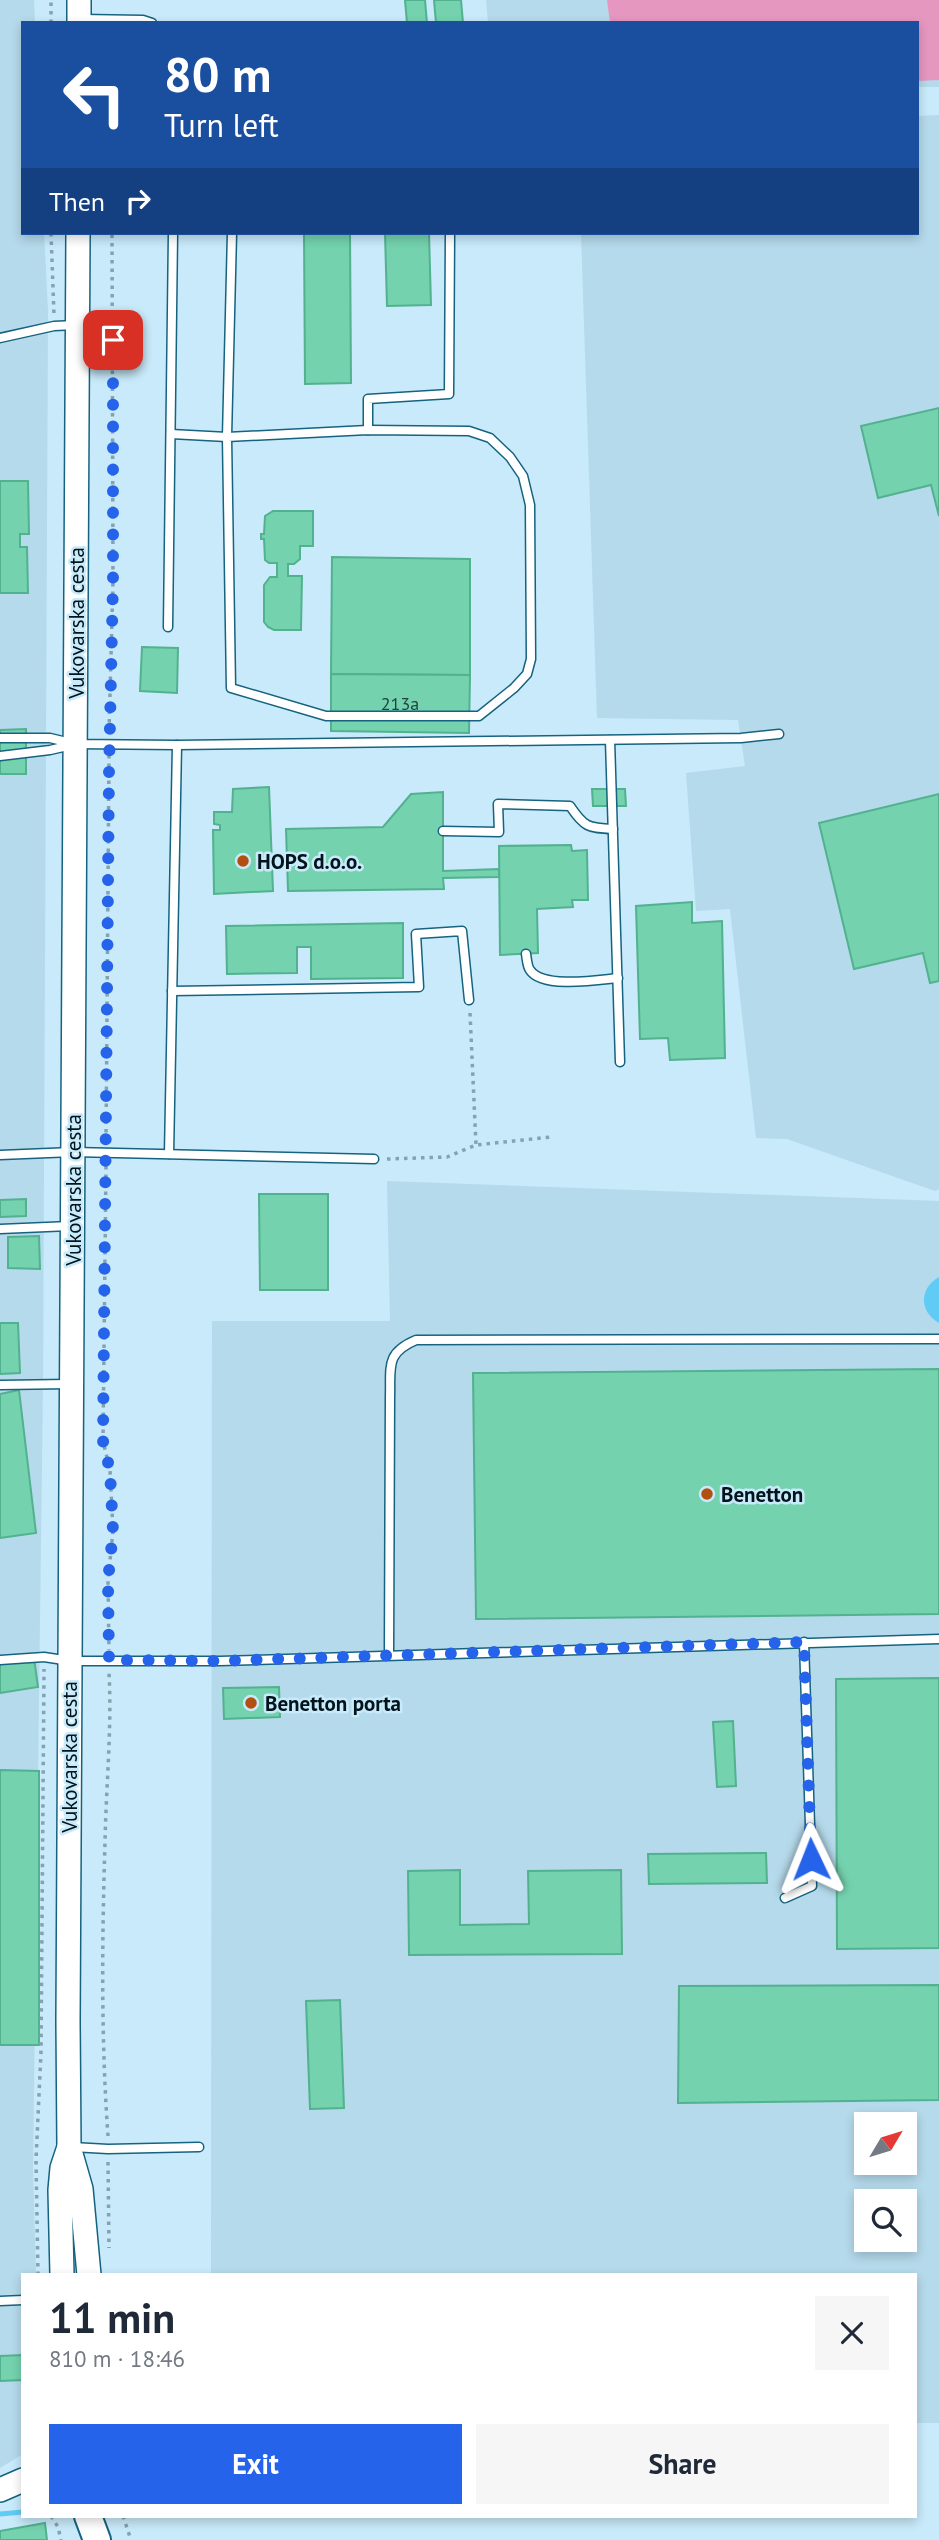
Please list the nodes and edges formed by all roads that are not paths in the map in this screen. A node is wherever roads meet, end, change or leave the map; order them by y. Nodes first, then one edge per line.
1 (79, 14) edge
2 (146, 21) edge
3 (78, 235) edge
4 (173, 235) edge
5 (232, 235) edge
6 (450, 235) edge
7 (77, 325) junction
8 (0, 338) edge
9 (368, 430) junction
10 (171, 434) junction
11 (227, 437) junction
12 (169, 627) dead end
13 (779, 734) dead end
14 (0, 738) edge
15 (610, 740) junction
16 (75, 744) junction
17 (177, 746) junction
18 (0, 756) edge
19 (613, 829) junction
20 (443, 831) dead end
21 (526, 954) dead end
22 (618, 978) junction
23 (172, 991) junction
24 (469, 1000) road end
25 (620, 1062) dead end
26 (73, 1152) junction
27 (169, 1154) junction
28 (0, 1155) edge
29 (374, 1159) road end
30 (72, 1225) junction
31 (0, 1228) edge
32 (939, 1339) edge
33 (72, 1384) junction
34 (0, 1385) edge
35 (939, 1639) edge
36 (804, 1642) junction
37 (389, 1655) junction
38 (0, 1660) edge
39 (70, 1661) junction
40 (785, 1898) dead end
41 (69, 2147) junction
42 (199, 2147) dead end
43 (62, 2273) edge
44 (89, 2273) edge
45 (21, 2300) edge
46 (0, 2301) edge
47 (21, 2481) edge
48 (21, 2489) edge
49 (0, 2490) edge
50 (89, 2518) edge
51 (100, 2518) edge
52 (99, 2540) edge

1 - 2 lane
3 - 7 main road, Vukovarska cesta
4 - 10 lane
5 - 11 lane
6 - 9 lane
7 - 8 lane
7 - 16 main road, Vukovarska cesta
9 - 11 lane
9 - 11 lane
10 - 11 lane
10 - 12 lane
13 - 15 lane
14 - 16 lane
15 - 17 lane
15 - 19 lane
16 - 17 lane
16 - 18 lane
16 - 26 main road, Vukovarska cesta
17 - 23 lane
19 - 20 lane
19 - 22 lane
21 - 22 lane
22 - 25 lane
23 - 24 lane
23 - 27 lane
26 - 27 lane
26 - 28 lane
26 - 30 main road, Vukovarska cesta
27 - 29 lane
30 - 31 lane
30 - 33 main road, Vukovarska cesta
32 - 37 lane
33 - 34 lane
33 - 39 main road, Vukovarska cesta
35 - 36 lane
36 - 37 lane
36 - 40 lane
37 - 39 lane
38 - 39 lane
39 - 41 main road, Vukovarska cesta
41 - 42 lane
41 - 43 main road, Vukovarska cesta
41 - 44 main road, Vukovarska cesta
45 - 46 lane
47 - 49 main road
48 - 49 main road
50 - 52 main road
51 - 52 main road

